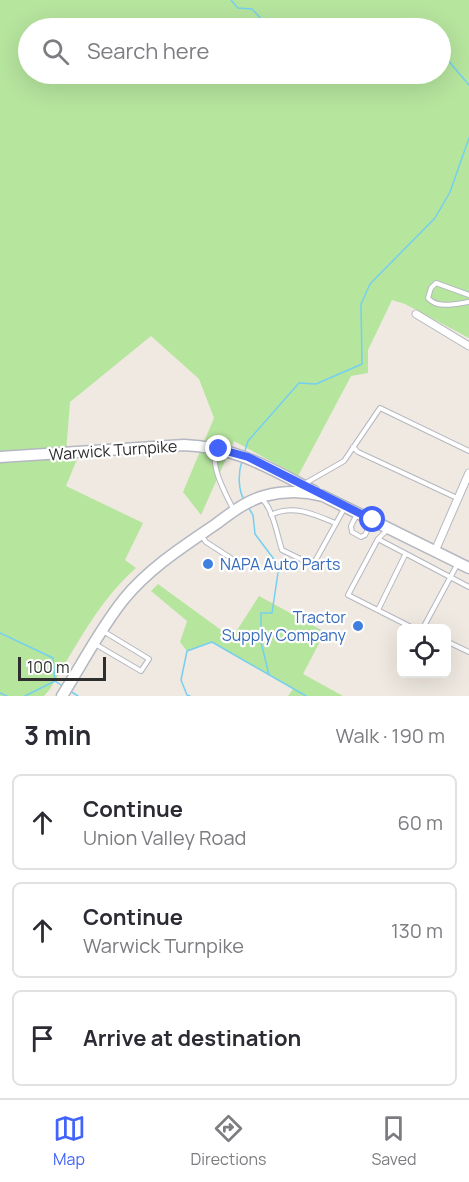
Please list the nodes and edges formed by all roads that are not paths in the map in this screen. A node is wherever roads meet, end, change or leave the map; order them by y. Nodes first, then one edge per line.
1 (469, 295) edge
2 (469, 302) edge
3 (416, 314) dead end
4 (469, 346) edge
5 (353, 447) junction
6 (215, 448) junction
7 (469, 451) edge
8 (0, 457) edge
9 (469, 473) edge
10 (302, 485) junction
11 (323, 496) junction
12 (260, 498) junction
13 (458, 499) junction
14 (345, 506) junction
15 (234, 511) junction
16 (358, 513) junction
17 (271, 515) junction
18 (373, 520) junction
19 (335, 523) junction
20 (389, 528) junction
21 (201, 535) junction
22 (378, 540) junction
23 (435, 551) junction
24 (405, 555) junction
25 (458, 563) junction
26 (243, 566) dead end
27 (469, 568) edge
28 (450, 578) junction
29 (469, 586) edge
30 (378, 610) junction
31 (405, 624) edge
32 (425, 624) edge
33 (102, 630) junction
34 (94, 643) junction
35 (451, 643) edge
36 (469, 652) edge
37 (62, 696) edge

1 - 2 lane
3 - 4 street
5 - 7 lane
5 - 10 lane
5 - 13 lane
6 - 8 main road, Warwick Turnpike
6 - 10 main road, Warwick Turnpike
6 - 15 lane
9 - 13 street
10 - 11 main road, Warwick Turnpike
11 - 12 main road
11 - 14 main road
12 - 15 main road
12 - 17 lane
13 - 23 street
14 - 16 main road
14 - 19 lane
15 - 21 main road
16 - 18 main road
16 - 18 lane
17 - 19 lane
17 - 19 lane
18 - 20 main road
20 - 22 lane
20 - 23 main road
21 - 26 lane
21 - 33 main road
22 - 24 lane
22 - 30 lane
23 - 25 main road
24 - 28 lane
24 - 30 lane
25 - 27 main road
25 - 28 lane
28 - 29 lane
28 - 32 lane
30 - 31 lane
33 - 34 main road
33 - 34 lane
34 - 37 main road
35 - 36 lane

